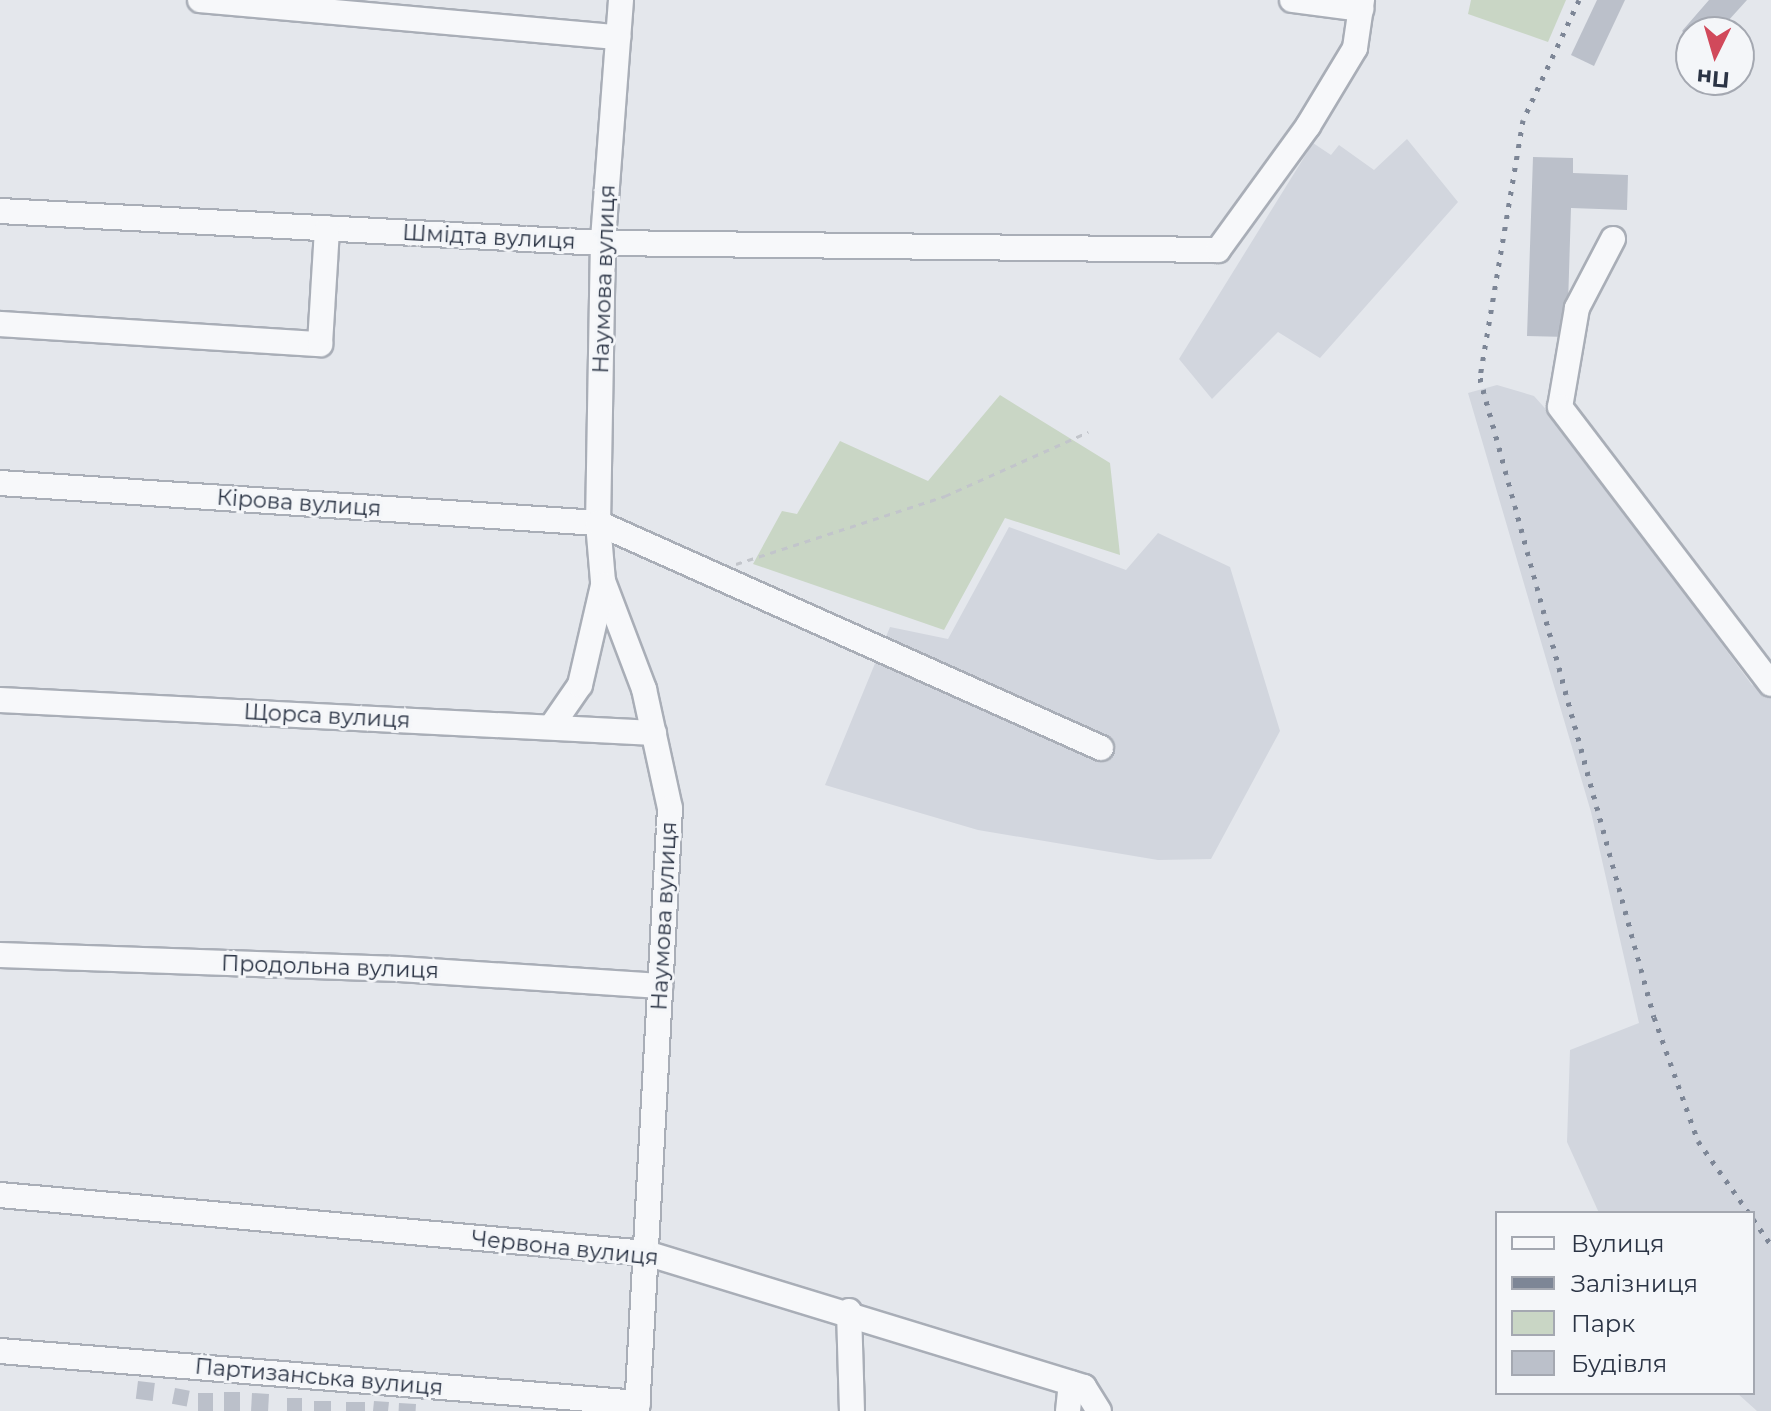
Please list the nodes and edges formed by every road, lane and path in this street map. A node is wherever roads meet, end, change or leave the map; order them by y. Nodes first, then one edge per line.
1 (200, 0) edge
2 (621, 0) edge
3 (1292, 0) edge
4 (1361, 4) edge
5 (618, 37) junction
6 (0, 211) edge
7 (327, 228) junction
8 (1613, 239) dead end
9 (603, 243) junction
10 (0, 324) edge
11 (1088, 432) dead end
12 (0, 483) edge
13 (598, 523) junction
14 (711, 572) junction
15 (603, 581) junction
16 (1771, 684) edge
17 (0, 700) edge
18 (551, 727) junction
19 (654, 733) junction
20 (1101, 748) dead end
21 (0, 955) edge
22 (660, 986) junction
23 (0, 1195) edge
24 (646, 1253) junction
25 (849, 1311) junction
26 (0, 1351) edge
27 (1071, 1383) junction
28 (637, 1407) edge
29 (852, 1411) edge
30 (1068, 1411) edge
31 (1099, 1411) edge

1 - 5 street
2 - 5 street, Наумова вулиця
3 - 4 street
4 - 9 street, Шмідта вулиця
5 - 9 street, Наумова вулиця
6 - 7 street, Шмідта вулиця
7 - 9 street, Шмідта вулиця
7 - 10 street
8 - 16 street
9 - 13 street, Наумова вулиця
11 - 14 path
12 - 13 street, Кірова вулиця
13 - 14 street, Кірова вулиця
13 - 15 street, Наумова вулиця
14 - 20 street, Кірова вулиця
15 - 18 street
15 - 19 street, Наумова вулиця
17 - 18 street, Щорса вулиця
18 - 19 street, Щорса вулиця
19 - 22 street, Наумова вулиця
21 - 22 street, Продольна вулиця
22 - 24 street, Наумова вулиця
23 - 24 street, Червона вулиця
24 - 25 street, Червона вулиця
24 - 28 street, Наумова вулиця
25 - 27 street, Червона вулиця
25 - 29 street
26 - 28 street, Партизанська вулиця
27 - 30 street
27 - 31 street, Червона вулиця

